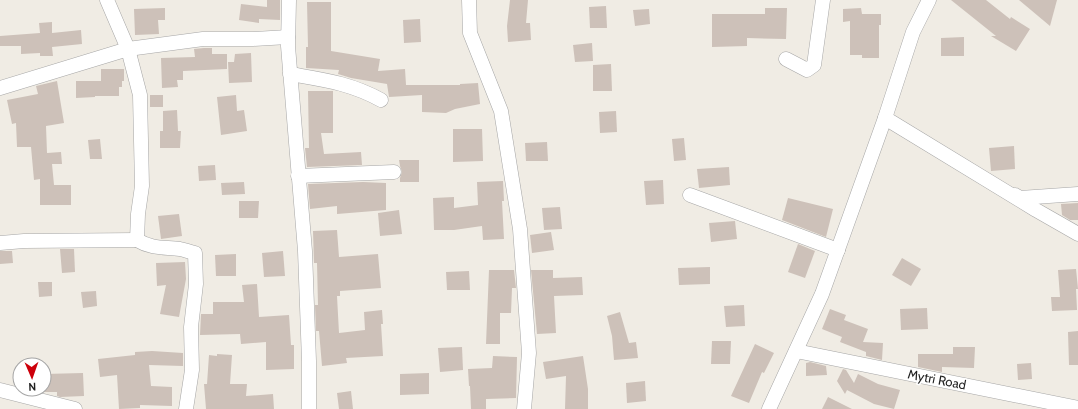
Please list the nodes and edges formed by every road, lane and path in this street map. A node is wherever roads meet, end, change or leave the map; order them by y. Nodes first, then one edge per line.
1 (106, 0) edge
2 (289, 0) edge
3 (469, 0) edge
4 (823, 0) edge
5 (929, 0) edge
6 (288, 37) junction
7 (128, 49) junction
8 (786, 59) dead end
9 (290, 74) junction
10 (0, 88) edge
11 (382, 100) dead end
12 (885, 118) junction
13 (394, 172) dead end
14 (298, 176) junction
15 (1078, 194) edge
16 (690, 195) dead end
17 (1078, 234) edge
18 (137, 240) junction
19 (0, 243) edge
20 (838, 250) junction
21 (796, 351) junction
22 (0, 390) edge
23 (1078, 408) edge
24 (75, 409) edge
25 (186, 409) edge
26 (309, 409) edge
27 (524, 409) edge
28 (769, 409) edge

1 - 7 street
2 - 6 street
3 - 27 street
4 - 8 street
5 - 12 street
6 - 7 street
6 - 9 street
7 - 10 street
7 - 18 street
9 - 11 street
9 - 14 street
12 - 15 street
12 - 17 street
12 - 20 street
13 - 14 street
14 - 26 street
16 - 20 street
18 - 19 street
18 - 25 street
20 - 21 street
21 - 23 street, Mytri Road
21 - 28 street
22 - 24 street

